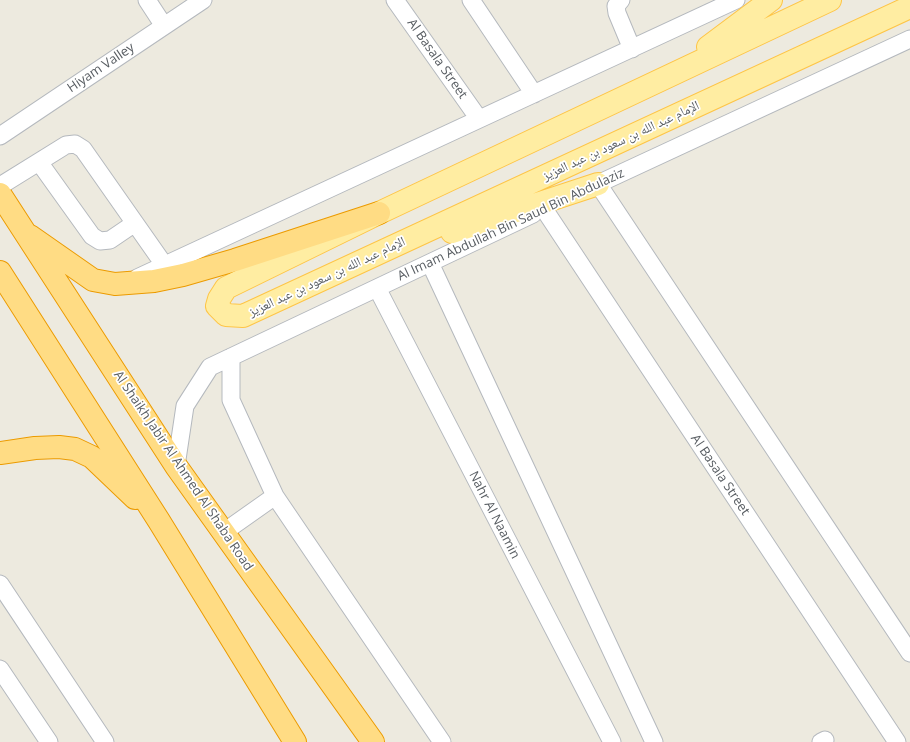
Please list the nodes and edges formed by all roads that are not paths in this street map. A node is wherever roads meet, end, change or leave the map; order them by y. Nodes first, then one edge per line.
1 (147, 0) edge
2 (203, 0) edge
3 (395, 0) edge
4 (471, 0) edge
5 (621, 0) edge
6 (736, 0) edge
7 (771, 0) edge
8 (830, 0) edge
9 (910, 7) edge
10 (164, 26) junction
11 (910, 39) edge
12 (632, 49) junction
13 (668, 75) junction
14 (534, 94) junction
15 (479, 119) junction
16 (0, 136) edge
17 (39, 162) junction
18 (598, 184) junction
19 (0, 186) edge
20 (0, 194) edge
21 (544, 209) junction
22 (379, 213) junction
23 (136, 223) junction
24 (22, 230) junction
25 (430, 263) junction
26 (352, 265) junction
27 (165, 266) junction
28 (0, 272) edge
29 (127, 283) junction
30 (377, 288) junction
31 (231, 357) junction
32 (6, 454) edge
33 (176, 466) junction
34 (275, 496) junction
35 (159, 521) junction
36 (224, 532) junction
37 (0, 584) edge
38 (910, 653) edge
39 (0, 670) edge
40 (49, 742) edge
41 (105, 742) edge
42 (294, 742) edge
43 (373, 742) edge
44 (442, 742) edge
45 (612, 742) edge
46 (654, 742) edge
47 (897, 742) edge

1 - 10 street
2 - 10 street, Hiyam Valley
3 - 15 street, Al Basala Street
4 - 14 street
5 - 12 street
6 - 12 street
7 - 13 main road
8 - 13 main road, الإمام عبد الله بن سعود بن عبد العزيز
9 - 26 main road, الإمام عبد الله بن سعود بن عبد العزيز
10 - 16 street, Hiyam Valley
11 - 18 street, Al Imam Abdullah Bin Saud Bin Abdulaziz
12 - 14 street
13 - 22 main road, الإمام عبد الله بن سعود بن عبد العزيز
14 - 15 street
15 - 27 street
17 - 19 street
17 - 23 street
17 - 23 street
18 - 21 street, Al Imam Abdullah Bin Saud Bin Abdulaziz
18 - 26 main road
18 - 38 street
20 - 24 highway, Al Shaikh Jabir Al Ahmed Al Shaba Road
21 - 25 street, Al Imam Abdullah Bin Saud Bin Abdulaziz
21 - 47 street, Al Basala Street
22 - 26 main road, الإمام عبد الله بن سعود بن عبد العزيز
22 - 29 highway
23 - 27 street
24 - 29 highway
24 - 33 highway, Al Shaikh Jabir Al Ahmed Al Shaba Road
25 - 30 street, Al Imam Abdullah Bin Saud Bin Abdulaziz
25 - 46 street
27 - 29 street
28 - 35 highway
30 - 31 street, Al Imam Abdullah Bin Saud Bin Abdulaziz
30 - 45 street, Nahr Al Naamin
31 - 33 street, Al Imam Abdullah Bin Saud Bin Abdulaziz
31 - 34 street
32 - 35 highway
33 - 36 highway, Al Shaikh Jabir Al Ahmed Al Shaba Road
34 - 36 street
34 - 44 street
35 - 42 highway
36 - 43 highway, Al Shaikh Jabir Al Ahmed Al Shaba Road
37 - 41 street
39 - 40 street

